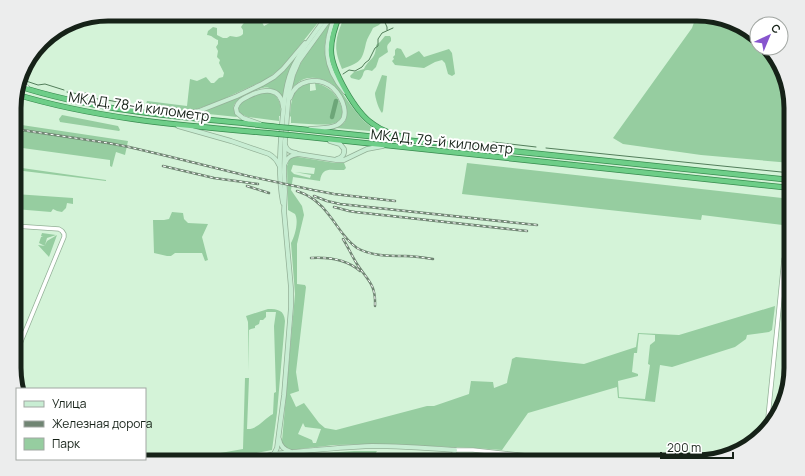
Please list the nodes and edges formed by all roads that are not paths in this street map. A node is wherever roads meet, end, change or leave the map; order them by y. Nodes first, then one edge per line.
1 (323, 21) edge
2 (328, 21) edge
3 (333, 21) edge
4 (337, 21) edge
5 (316, 31) junction
6 (24, 86) edge
7 (24, 88) edge
8 (39, 92) junction
9 (22, 96) edge
10 (352, 100) junction
11 (288, 104) junction
12 (163, 115) junction
13 (283, 116) junction
14 (164, 123) junction
15 (263, 125) junction
16 (304, 129) junction
17 (261, 133) joint
18 (328, 140) junction
19 (413, 140) junction
20 (285, 141) junction
21 (386, 146) junction
22 (280, 168) junction
23 (284, 172) junction
24 (784, 179) edge
25 (784, 187) edge
26 (284, 211) junction
27 (21, 227) edge
28 (784, 259) edge
29 (21, 341) edge
30 (767, 420) edge
31 (279, 432) junction
32 (455, 450) junction
33 (292, 452) junction
34 (274, 454) junction
35 (269, 455) edge
36 (454, 455) edge
37 (522, 455) edge

1 - 5 main road
2 - 11 main road
3 - 10 main road
4 - 10 highway
5 - 12 main road
5 - 13 main road
6 - 8 street
7 - 8 highway, МКАД, 78-й километр
8 - 12 highway, МКАД, 78-й километр
9 - 14 highway, МКАД, 78-й километр
10 - 19 highway
11 - 16 main road
11 - 20 main road
12 - 15 highway, МКАД, 78-й километр
13 - 15 main road
13 - 22 main road
14 - 17 highway, МКАД, 78-й километр
14 - 22 main road
15 - 16 highway, МКАД, 79-й километр, bridge
16 - 19 highway, МКАД, 79-й километр
17 - 18 highway, МКАД, 79-й километр, bridge
18 - 20 main road
18 - 21 highway, МКАД, 79-й километр
19 - 24 highway, МКАД, 79-й километр
20 - 23 main road
21 - 23 main road
21 - 25 highway, МКАД, 79-й километр
22 - 26 main road
23 - 26 main road
26 - 31 main road
27 - 29 street
28 - 30 street
31 - 33 main road
31 - 34 main road
32 - 33 main road
32 - 36 main road
32 - 37 street
33 - 34 main road
34 - 35 street

